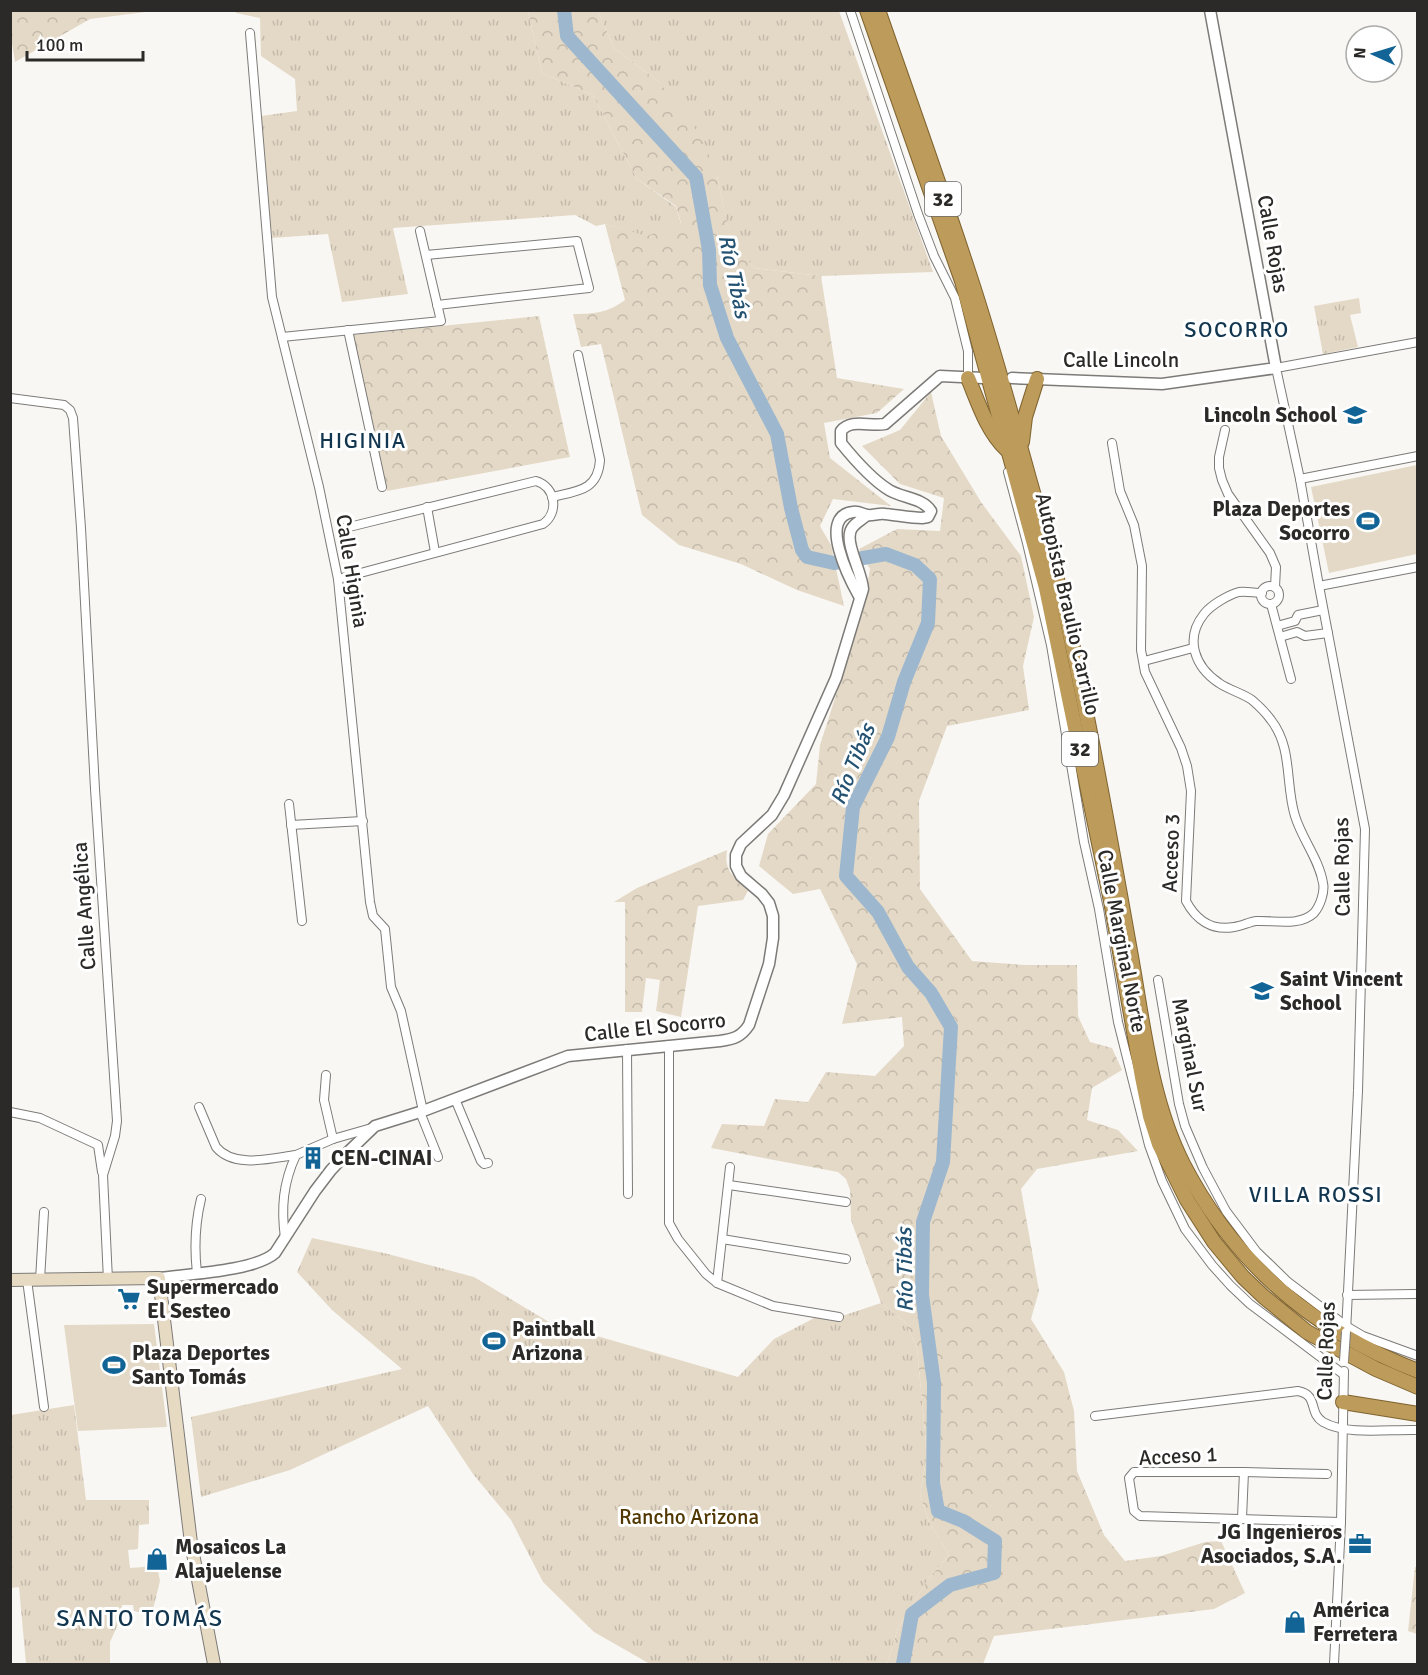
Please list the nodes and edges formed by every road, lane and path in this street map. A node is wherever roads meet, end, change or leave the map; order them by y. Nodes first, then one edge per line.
1 (850, 10) edge
2 (867, 10) edge
3 (878, 10) edge
4 (1210, 10) edge
5 (250, 33) dead end
6 (420, 231) dead end
7 (426, 255) junction
8 (437, 305) junction
9 (348, 330) junction
10 (282, 337) junction
11 (1418, 342) edge
12 (578, 355) dead end
13 (1276, 368) junction
14 (968, 378) junction
15 (983, 378) dead end
16 (1012, 378) dead end
17 (1037, 379) junction
18 (10, 398) edge
19 (1225, 430) dead end
20 (1112, 443) dead end
21 (1010, 449) junction
22 (1418, 456) edge
23 (1300, 479) junction
24 (382, 487) dead end
25 (552, 497) junction
26 (427, 507) junction
27 (345, 528) dead end
28 (844, 546) junction
29 (435, 552) junction
30 (1418, 567) edge
31 (338, 579) junction
32 (1318, 586) junction
33 (1275, 587) junction
34 (1262, 593) junction
35 (859, 596) junction
36 (1271, 604) junction
37 (1323, 610) junction
38 (1295, 621) junction
39 (1277, 626) junction
40 (1297, 632) junction
41 (1328, 633) junction
42 (1280, 637) junction
43 (1193, 648) junction
44 (1144, 661) junction
45 (1291, 679) dead end
46 (290, 804) dead end
47 (363, 821) junction
48 (291, 825) junction
49 (302, 921) dead end
50 (1158, 980) dead end
51 (669, 1045) junction
52 (627, 1049) junction
53 (326, 1075) dead end
54 (455, 1099) junction
55 (199, 1107) dead end
56 (422, 1111) junction
57 (10, 1112) edge
58 (375, 1126) junction
59 (333, 1139) junction
60 (99, 1145) junction
61 (110, 1150) junction
62 (296, 1155) junction
63 (438, 1157) dead end
64 (488, 1162) dead end
65 (730, 1167) dead end
66 (102, 1175) junction
67 (729, 1185) junction
68 (628, 1194) dead end
69 (201, 1199) dead end
70 (846, 1202) dead end
71 (44, 1212) dead end
72 (285, 1238) junction
73 (722, 1239) junction
74 (846, 1259) dead end
75 (197, 1273) junction
76 (159, 1278) junction
77 (10, 1280) edge
78 (27, 1280) junction
79 (40, 1280) junction
80 (108, 1280) junction
81 (717, 1283) junction
82 (1415, 1294) dead end
83 (1347, 1295) junction
84 (839, 1317) dead end
85 (1346, 1329) junction
86 (1418, 1356) edge
87 (1418, 1371) edge
88 (1343, 1374) junction
89 (1418, 1387) edge
90 (1343, 1402) junction
91 (44, 1407) dead end
92 (1418, 1413) edge
93 (1095, 1416) dead end
94 (1342, 1430) junction
95 (1418, 1430) edge
96 (1244, 1472) junction
97 (1327, 1474) dead end
98 (1242, 1518) junction
99 (1341, 1522) junction
100 (214, 1665) edge
101 (1334, 1665) edge

1 - 14 street
2 - 21 highway, Autopista Braulio Carrillo / 32
3 - 21 highway, Autopista Braulio Carrillo / 32
4 - 13 street, Calle Rojas
5 - 10 street, Calle Higinia
6 - 7 street
7 - 8 street
7 - 8 street
8 - 9 street
9 - 10 street
9 - 24 street
10 - 31 street, Calle Higinia
11 - 13 street, Calle Lincoln
12 - 25 street
13 - 17 street, Calle Lincoln
13 - 23 street, Calle Rojas
14 - 15 street
14 - 21 highway
14 - 28 street
16 - 17 street
17 - 21 highway
18 - 61 street, Calle Angélica
19 - 33 street
20 - 44 street, Acceso 3
21 - 87 highway, Autopista Braulio Carrillo / 32
21 - 88 street, Calle Marginal Norte
21 - 89 highway, Autopista Braulio Carrillo / 32
22 - 23 street
23 - 32 street, Calle Rojas
25 - 26 street
25 - 29 street
26 - 27 street
26 - 29 street
28 - 35 street
28 - 35 street, Calle El Socorro
29 - 31 street
30 - 32 street
31 - 47 street, Calle Higinia
32 - 37 street, Calle Rojas
33 - 34 street
33 - 36 street
34 - 36 street
34 - 43 street
35 - 51 street, Calle El Socorro
36 - 39 street
37 - 38 street
37 - 41 street, Calle Rojas
38 - 39 street
38 - 40 street
39 - 42 street
40 - 41 street
40 - 42 street
41 - 83 street, Calle Rojas
42 - 45 street
43 - 44 street
43 - 44 street, Acceso 3
46 - 48 street
47 - 48 street
47 - 56 street, Calle Higinia
48 - 49 street
50 - 85 street, Marginal Sur
51 - 52 street, Calle El Socorro
51 - 81 street
52 - 54 street, Calle El Socorro
52 - 68 street
53 - 59 street
54 - 56 street, Calle El Socorro
54 - 64 street
55 - 62 street
56 - 58 street, Calle El Socorro
56 - 63 street, Calle Higinia
57 - 60 street
58 - 59 street
58 - 72 street, Calle El Socorro
59 - 62 street
60 - 61 street
60 - 66 street
61 - 66 street, Calle Angélica
62 - 72 street
65 - 67 street
66 - 80 street, Calle Angélica
67 - 70 street
67 - 73 street
69 - 75 street
71 - 79 street
72 - 75 street, Calle El Socorro
73 - 74 street
73 - 81 street
75 - 76 street, Calle El Socorro
76 - 80 main road
76 - 100 main road
77 - 78 main road
78 - 79 main road
78 - 91 street
79 - 80 main road
81 - 84 street
82 - 83 street
83 - 85 street, Calle Rojas
85 - 86 street, Marginal Sur
85 - 88 street, Calle Rojas, bridge
88 - 90 street, Calle Rojas
90 - 92 highway
90 - 94 street, Calle Rojas
93 - 94 street
94 - 95 street
94 - 99 street, Calle Rojas
96 - 97 street, Acceso 1
96 - 98 street
96 - 98 street, Acceso 1
98 - 99 street, Acceso 1
99 - 101 street, Calle Rojas

